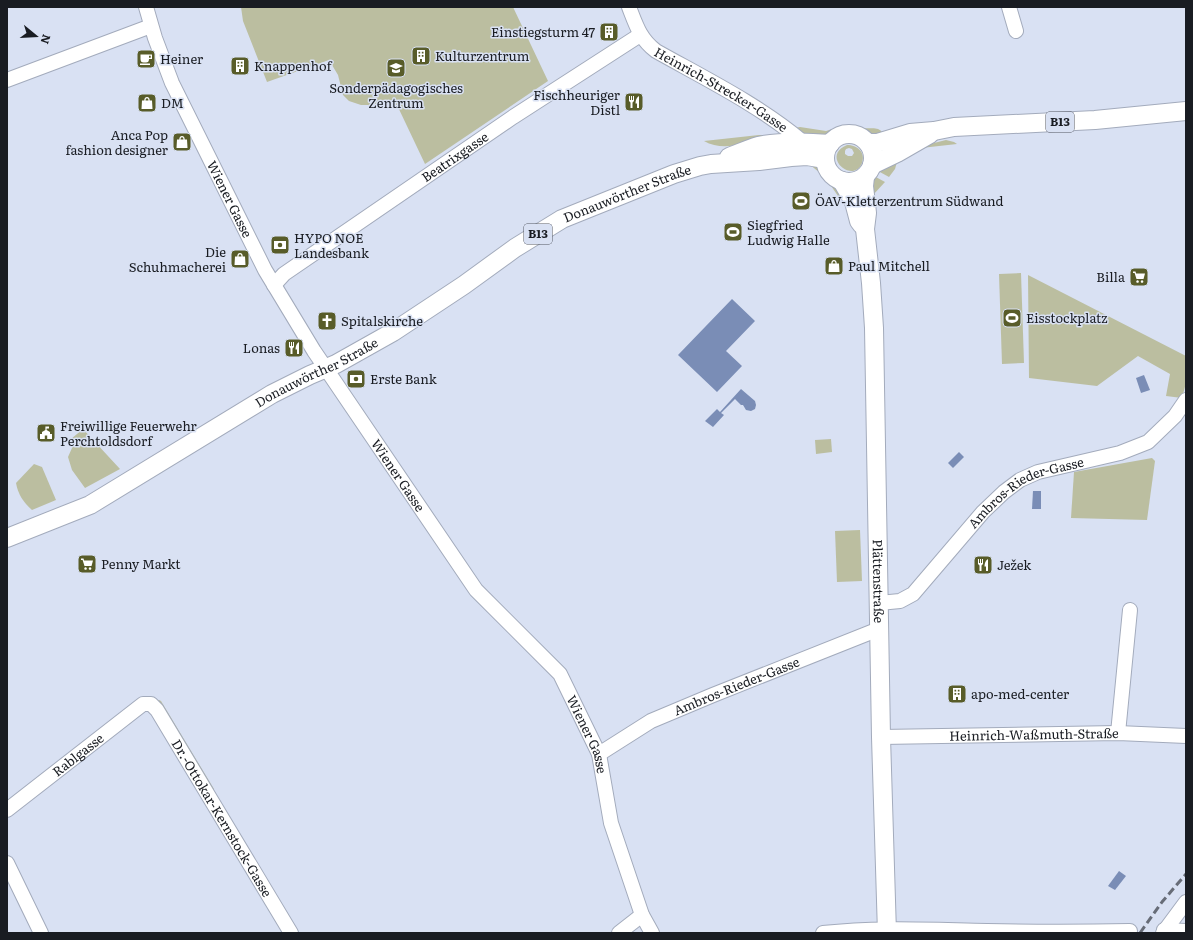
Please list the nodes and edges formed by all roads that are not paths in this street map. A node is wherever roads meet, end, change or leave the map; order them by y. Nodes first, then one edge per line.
1 (146, 7) edge
2 (629, 7) edge
3 (1009, 7) edge
4 (151, 26) junction
5 (1016, 31) dead end
6 (640, 35) junction
7 (7, 80) edge
8 (1186, 111) edge
9 (934, 131) junction
10 (803, 142) junction
11 (868, 143) junction
12 (828, 152) junction
13 (711, 164) junction
14 (868, 171) junction
15 (842, 181) junction
16 (865, 229) junction
17 (274, 285) junction
18 (325, 368) junction
19 (1186, 400) edge
20 (7, 538) edge
21 (879, 603) junction
22 (1130, 610) dead end
23 (879, 629) junction
24 (151, 704) joint
25 (1118, 733) junction
26 (1186, 736) edge
27 (881, 737) junction
28 (599, 754) junction
29 (7, 810) edge
30 (7, 863) edge
31 (1186, 902) edge
32 (642, 915) junction
33 (887, 931) edge
34 (1130, 931) dead end
35 (1186, 931) edge
36 (1164, 932) edge
37 (41, 933) edge
38 (290, 933) edge
39 (619, 933) edge
40 (652, 933) edge
41 (823, 933) edge

1 - 4 street, Wiener Gasse
2 - 6 street
3 - 5 street
4 - 7 street
4 - 17 street, Wiener Gasse
6 - 10 street, Heinrich-Strecker-Gasse
6 - 17 street, Beatrixgasse
8 - 9 main road, B13
9 - 11 main road, B13
9 - 14 main road, B13
10 - 12 main road, Donauwörther Straße / B13
10 - 13 main road, Donauwörther Straße / B13
11 - 12 main road
11 - 14 main road
12 - 13 main road, Donauwörther Straße / B13
12 - 15 main road
13 - 18 main road, Donauwörther Straße / B13
14 - 15 main road, B13
14 - 16 main road, Plättenstraße
15 - 16 main road, Plättenstraße
16 - 21 main road, Plättenstraße
17 - 18 street, Wiener Gasse
18 - 20 main road, Donauwörther Straße / B13
18 - 28 street, Wiener Gasse
19 - 21 street, Ambros-Rieder-Gasse
21 - 23 main road, Plättenstraße
22 - 25 street
23 - 27 main road, Plättenstraße
23 - 28 street, Ambros-Rieder-Gasse
24 - 29 street, Rablgasse
24 - 38 street, Dr.-Ottokar-Kernstock-Gasse
25 - 26 street, Heinrich-Waßmuth-Straße
25 - 27 street, Heinrich-Waßmuth-Straße
27 - 33 main road, Plättenstraße
28 - 32 street, Wiener Gasse
30 - 37 street
31 - 36 street
32 - 39 street
32 - 40 street, Wiener Gasse
33 - 34 street
33 - 41 street
35 - 36 street

